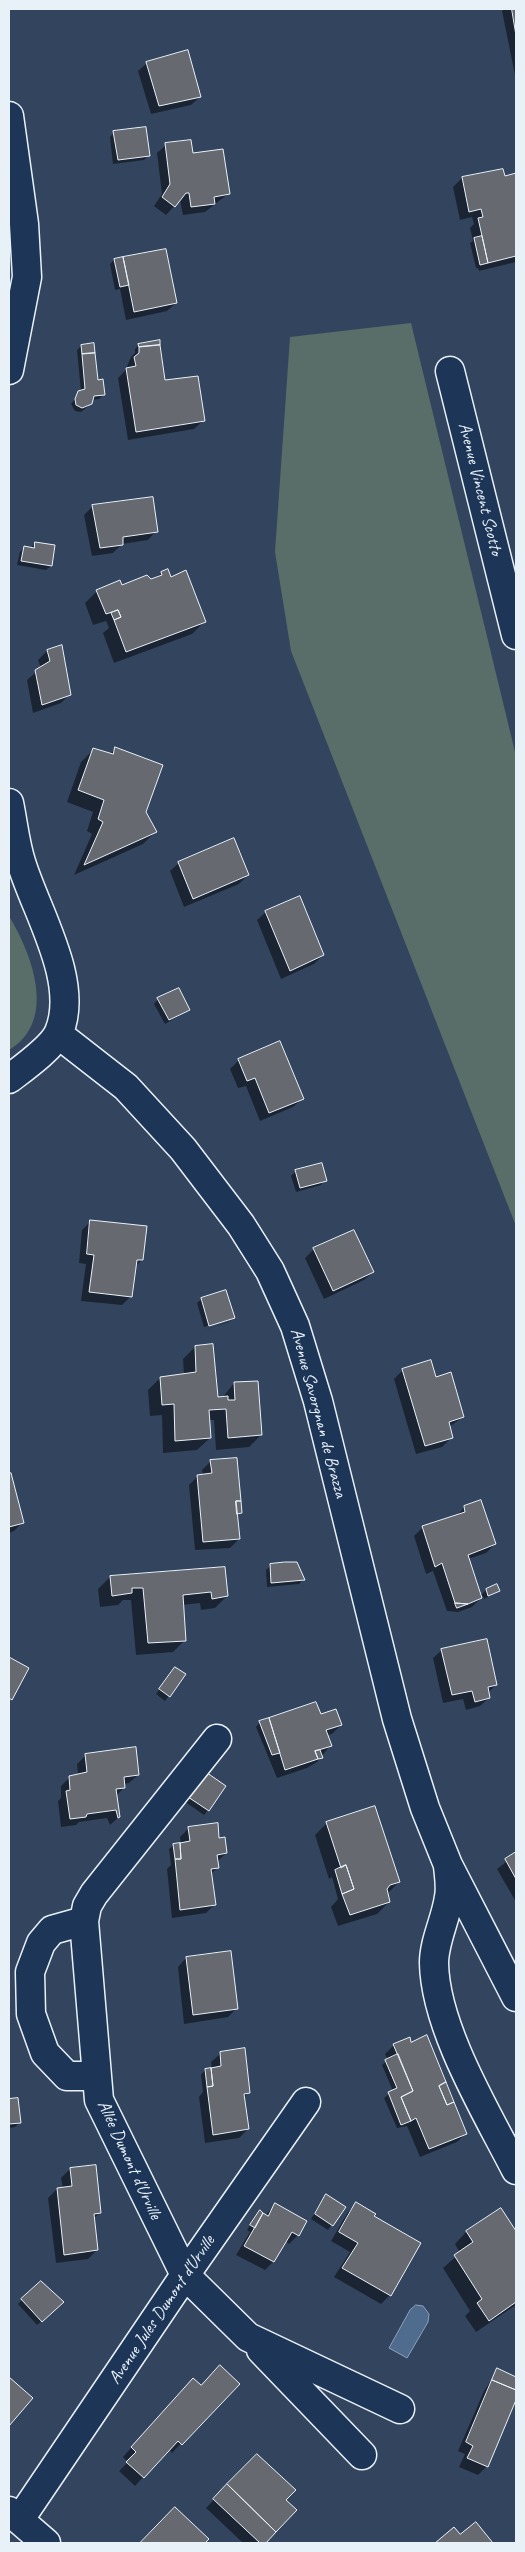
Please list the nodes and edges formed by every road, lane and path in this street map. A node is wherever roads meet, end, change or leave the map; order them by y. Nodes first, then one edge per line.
1 (9, 116) edge
2 (9, 370) edge
3 (450, 371) dead end
4 (516, 635) edge
5 (9, 803) edge
6 (9, 875) edge
7 (38, 909) junction
8 (58, 1034) junction
9 (9, 1079) edge
10 (216, 1739) dead end
11 (448, 1865) junction
12 (84, 1921) junction
13 (516, 1997) edge
14 (95, 2076) junction
15 (306, 2102) dead end
16 (516, 2170) edge
17 (185, 2275) junction
18 (248, 2337) junction
19 (400, 2409) dead end
20 (362, 2455) dead end
21 (14, 2515) edge
22 (46, 2543) edge

1 - 2 street
3 - 4 street, Avenue Vincent Scotto
5 - 7 street
6 - 7 street
7 - 8 street
8 - 9 street
8 - 11 street, Avenue Savorgnan de Brazza
10 - 12 street, Allée Dumont d'Urville
11 - 13 street, Avenue Savorgnan de Brazza
11 - 16 street, Avenue Savorgnan de Brazza
12 - 14 street, Allée Dumont d'Urville
12 - 14 street
14 - 17 street, Allée Dumont d'Urville
15 - 17 street, Avenue Jules Dumont d'Urville
17 - 18 street, Allée Dumont d'Urville
17 - 21 street, Avenue Jules Dumont d'Urville
18 - 19 street, Allée Dumont d'Urville
18 - 20 street
21 - 22 street

